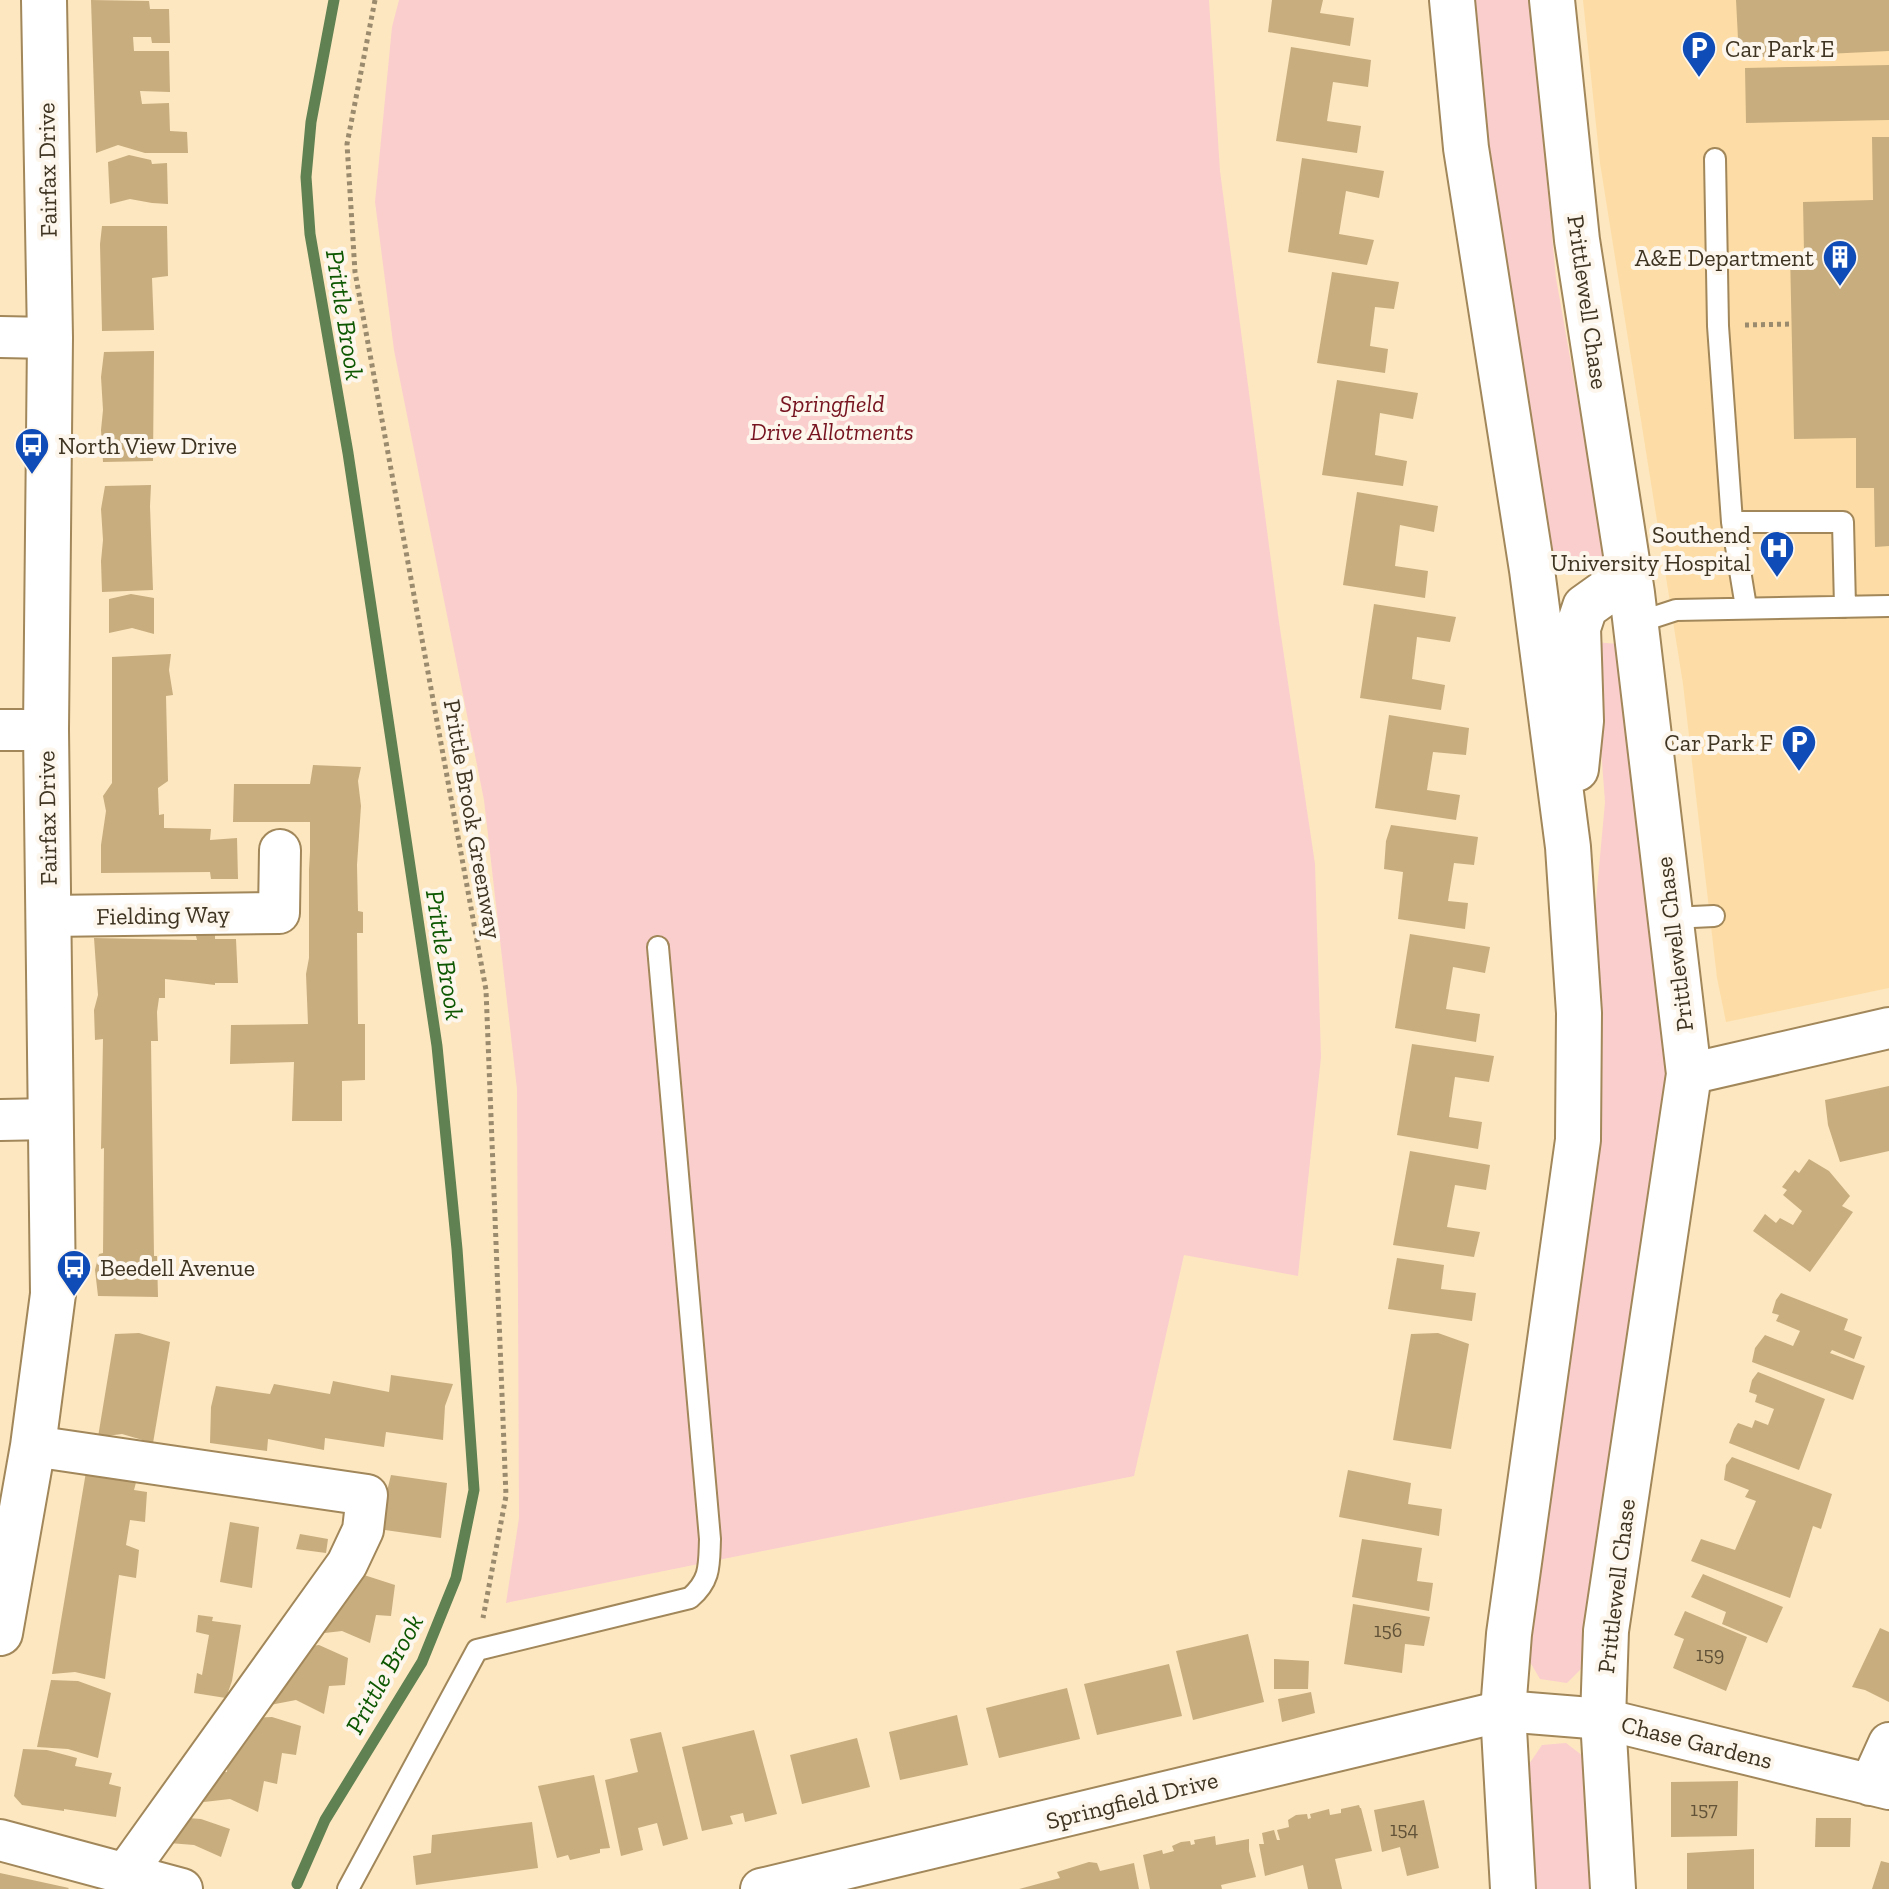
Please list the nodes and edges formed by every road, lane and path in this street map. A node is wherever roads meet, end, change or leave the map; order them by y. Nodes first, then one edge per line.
1 (44, 0) edge
2 (375, 0) edge
3 (1452, 0) edge
4 (1552, 0) edge
5 (1715, 159) dead end
6 (1792, 324) dead end
7 (1718, 326) junction
8 (0, 337) edge
9 (50, 338) junction
10 (1732, 522) junction
11 (1532, 570) junction
12 (1889, 606) edge
13 (1746, 607) junction
14 (1845, 607) junction
15 (1634, 608) junction
16 (1676, 610) junction
17 (1582, 618) junction
18 (0, 730) edge
19 (46, 730) junction
20 (1568, 847) junction
21 (280, 850) dead end
22 (48, 916) junction
23 (1714, 916) dead end
24 (1671, 918) junction
25 (658, 947) dead end
26 (1889, 1028) edge
27 (1689, 1074) junction
28 (51, 1119) junction
29 (0, 1120) edge
30 (20, 1472) edge
31 (0, 1633) edge
32 (477, 1650) junction
33 (1503, 1711) junction
34 (1603, 1719) junction
35 (1889, 1743) edge
36 (1880, 1787) edge
37 (0, 1840) edge
38 (125, 1874) junction
39 (182, 1889) edge
40 (348, 1889) edge
41 (761, 1889) edge
42 (1513, 1889) edge
43 (1613, 1889) edge

1 - 9 street, Fairfax Drive
2 - 32 path, Prittle Brook Greenway
3 - 11 street
4 - 15 street, Prittlewell Chase
5 - 7 lane
6 - 7 path
7 - 10 lane
8 - 9 street
9 - 19 street, Fairfax Drive
10 - 13 lane
10 - 14 lane
11 - 17 street
11 - 20 street
12 - 14 lane
13 - 14 lane
13 - 16 lane
15 - 16 lane
15 - 16 lane
15 - 17 street
15 - 24 street, Prittlewell Chase
17 - 20 street
18 - 19 street
19 - 22 street, Fairfax Drive
20 - 33 street
21 - 22 street, Fielding Way
22 - 28 street, Fairfax Drive
23 - 24 lane
24 - 27 street, Prittlewell Chase
25 - 32 lane
26 - 27 street
27 - 34 street, Prittlewell Chase
28 - 29 street
28 - 30 street, Fairfax Drive
30 - 31 street, Fairfax Drive
30 - 38 street
32 - 40 lane
33 - 34 street, Chase Gardens
33 - 41 street, Springfield Drive
33 - 42 street
34 - 36 street, Chase Gardens
34 - 43 street, Prittlewell Chase
35 - 36 street
37 - 38 street
38 - 39 street

